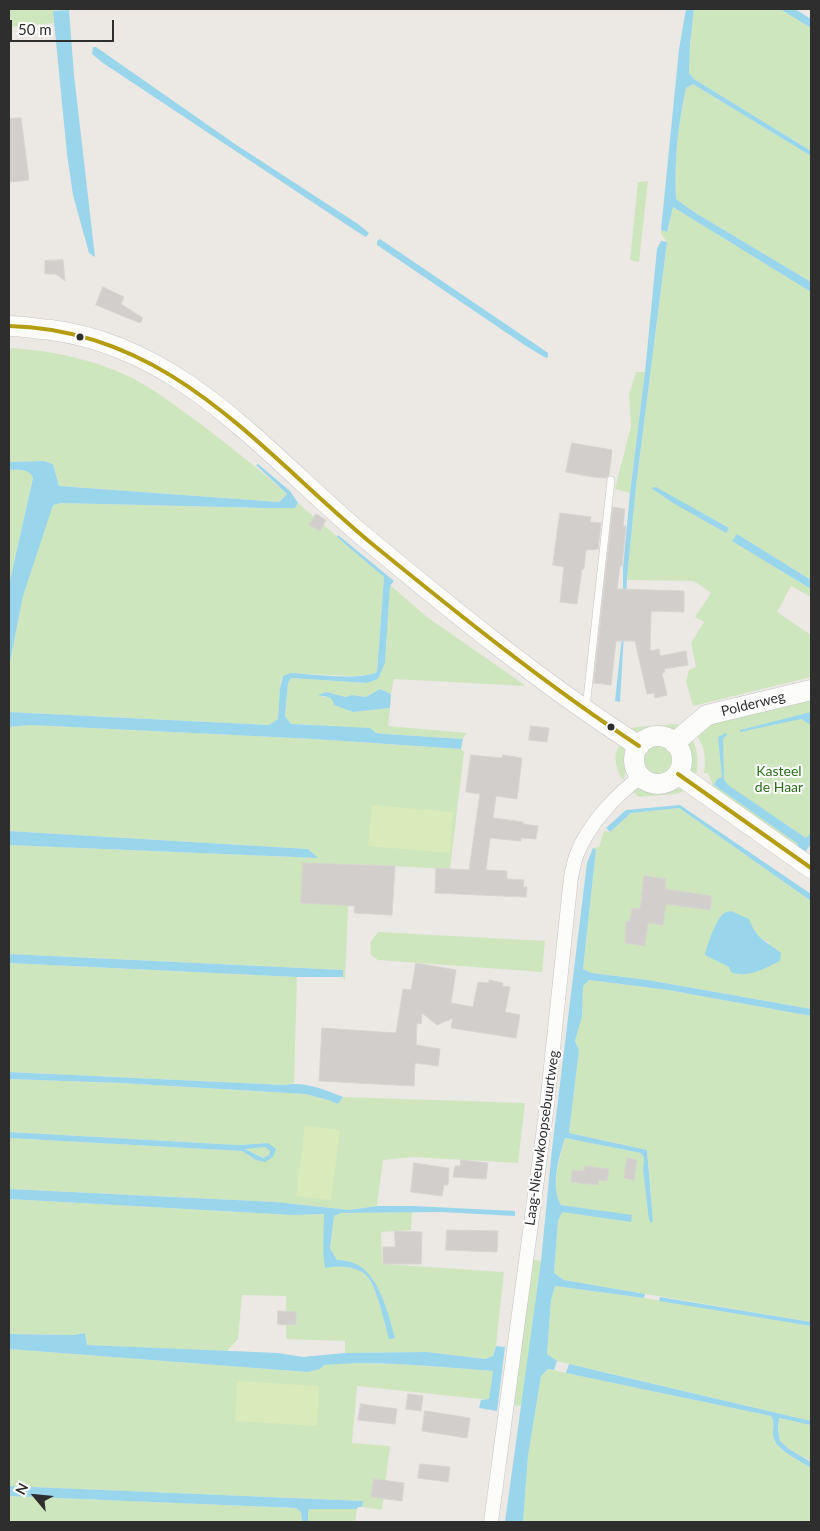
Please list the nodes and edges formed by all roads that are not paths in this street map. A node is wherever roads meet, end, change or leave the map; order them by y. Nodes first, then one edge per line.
1 (9, 326) edge
2 (611, 480) dead end
3 (811, 690) edge
4 (581, 708) junction
5 (674, 743) junction
6 (638, 746) junction
7 (678, 774) junction
8 (640, 777) junction
9 (811, 868) edge
10 (491, 1522) edge

1 - 4 street
2 - 4 lane
3 - 5 street, Polderweg
4 - 6 street
5 - 6 street
5 - 7 street
6 - 8 street
7 - 8 street
7 - 9 street
8 - 10 street, Laag-Nieuwkoopsebuurtweg

